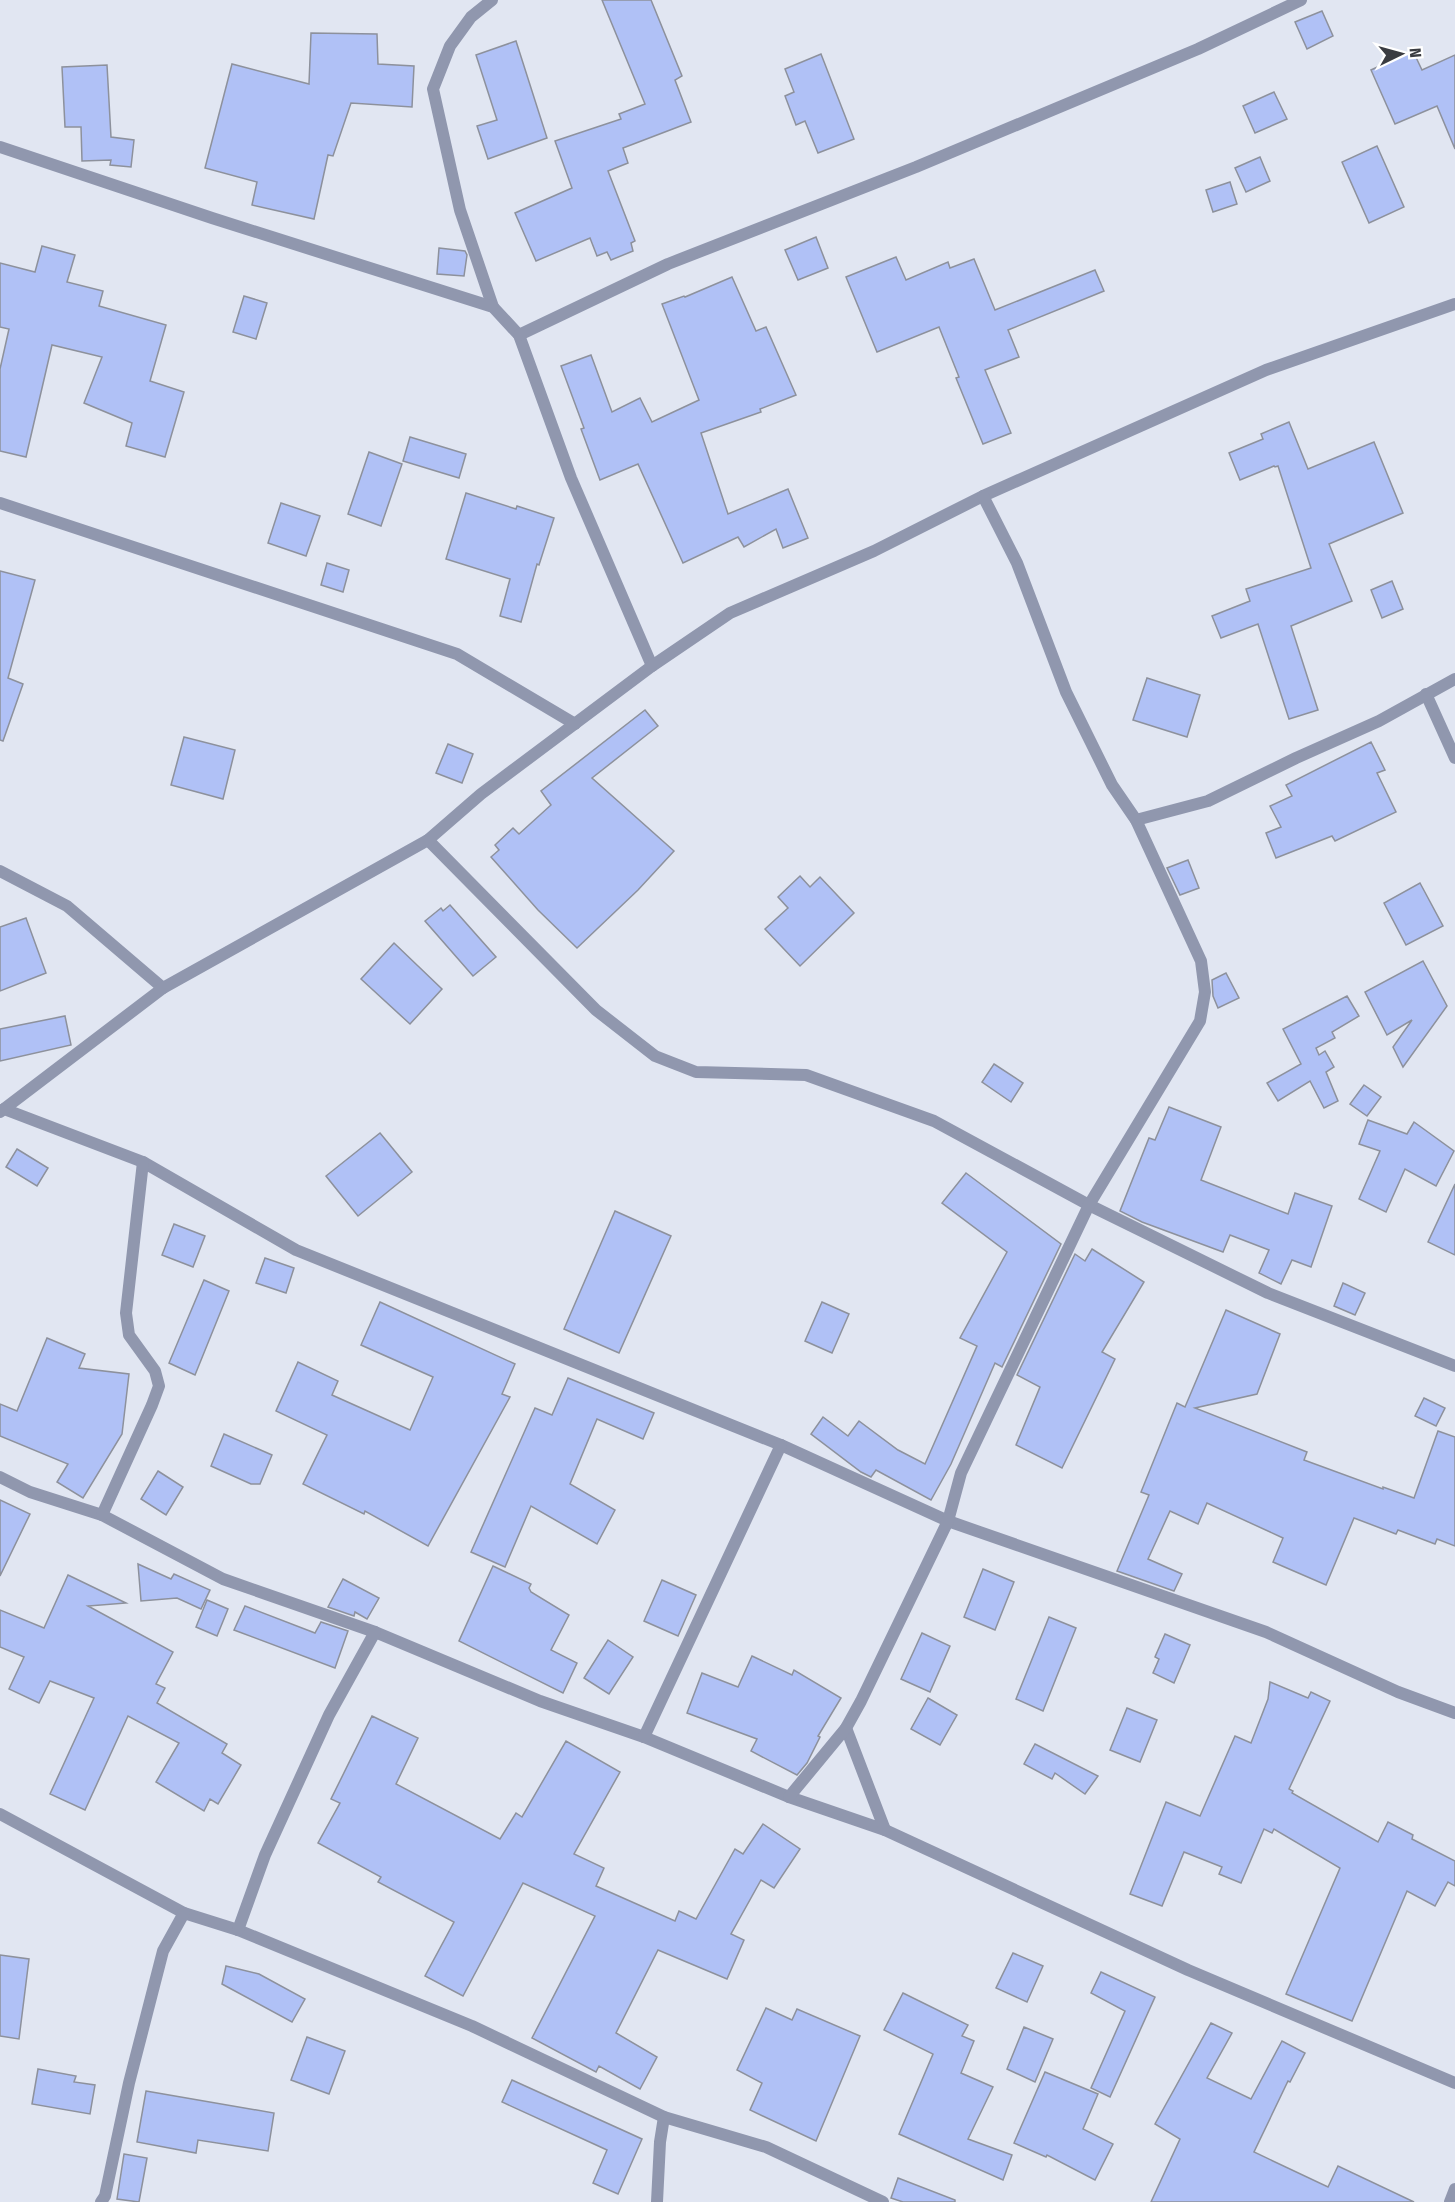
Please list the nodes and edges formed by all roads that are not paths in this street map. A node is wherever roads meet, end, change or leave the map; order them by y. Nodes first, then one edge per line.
1 (492, 0) edge
2 (1301, 0) edge
3 (0, 147) edge
4 (1455, 304) edge
5 (493, 307) junction
6 (519, 335) junction
7 (983, 496) junction
8 (0, 503) edge
9 (652, 666) junction
10 (1455, 679) edge
11 (1426, 694) junction
12 (575, 724) junction
13 (1455, 758) edge
14 (1136, 820) junction
15 (428, 840) junction
16 (0, 871) edge
17 (163, 988) junction
18 (2, 1110) edge
19 (143, 1162) junction
20 (1089, 1205) junction
21 (1455, 1366) edge
22 (781, 1444) junction
23 (0, 1477) edge
24 (102, 1515) junction
25 (948, 1521) junction
26 (375, 1632) junction
27 (1455, 1713) edge
28 (846, 1728) junction
29 (644, 1737) junction
30 (789, 1797) junction
31 (0, 1814) edge
32 (885, 1830) junction
33 (184, 1913) junction
34 (238, 1930) junction
35 (1455, 2083) edge
36 (664, 2117) junction
37 (1455, 2189) edge
38 (101, 2202) edge
39 (657, 2202) edge
40 (884, 2202) edge
41 (1450, 2202) edge

1 - 5 street
2 - 6 street
3 - 5 street
4 - 7 street
5 - 6 street
6 - 9 street
7 - 9 street
7 - 14 street
8 - 12 street
9 - 12 street
10 - 11 street
11 - 13 street
11 - 14 street
12 - 15 street
14 - 20 street
15 - 17 street
15 - 20 street
16 - 17 street
17 - 18 street
18 - 19 street
19 - 22 street
19 - 24 street
20 - 21 street
20 - 25 street
22 - 25 street
22 - 29 street
23 - 24 street
24 - 26 street
25 - 27 street
25 - 28 street
26 - 29 street
26 - 34 street
28 - 30 street
28 - 32 street
29 - 30 street
30 - 32 street
31 - 33 street
32 - 35 street
33 - 34 street
33 - 38 street
34 - 36 street
36 - 39 street
36 - 40 street
37 - 41 street

